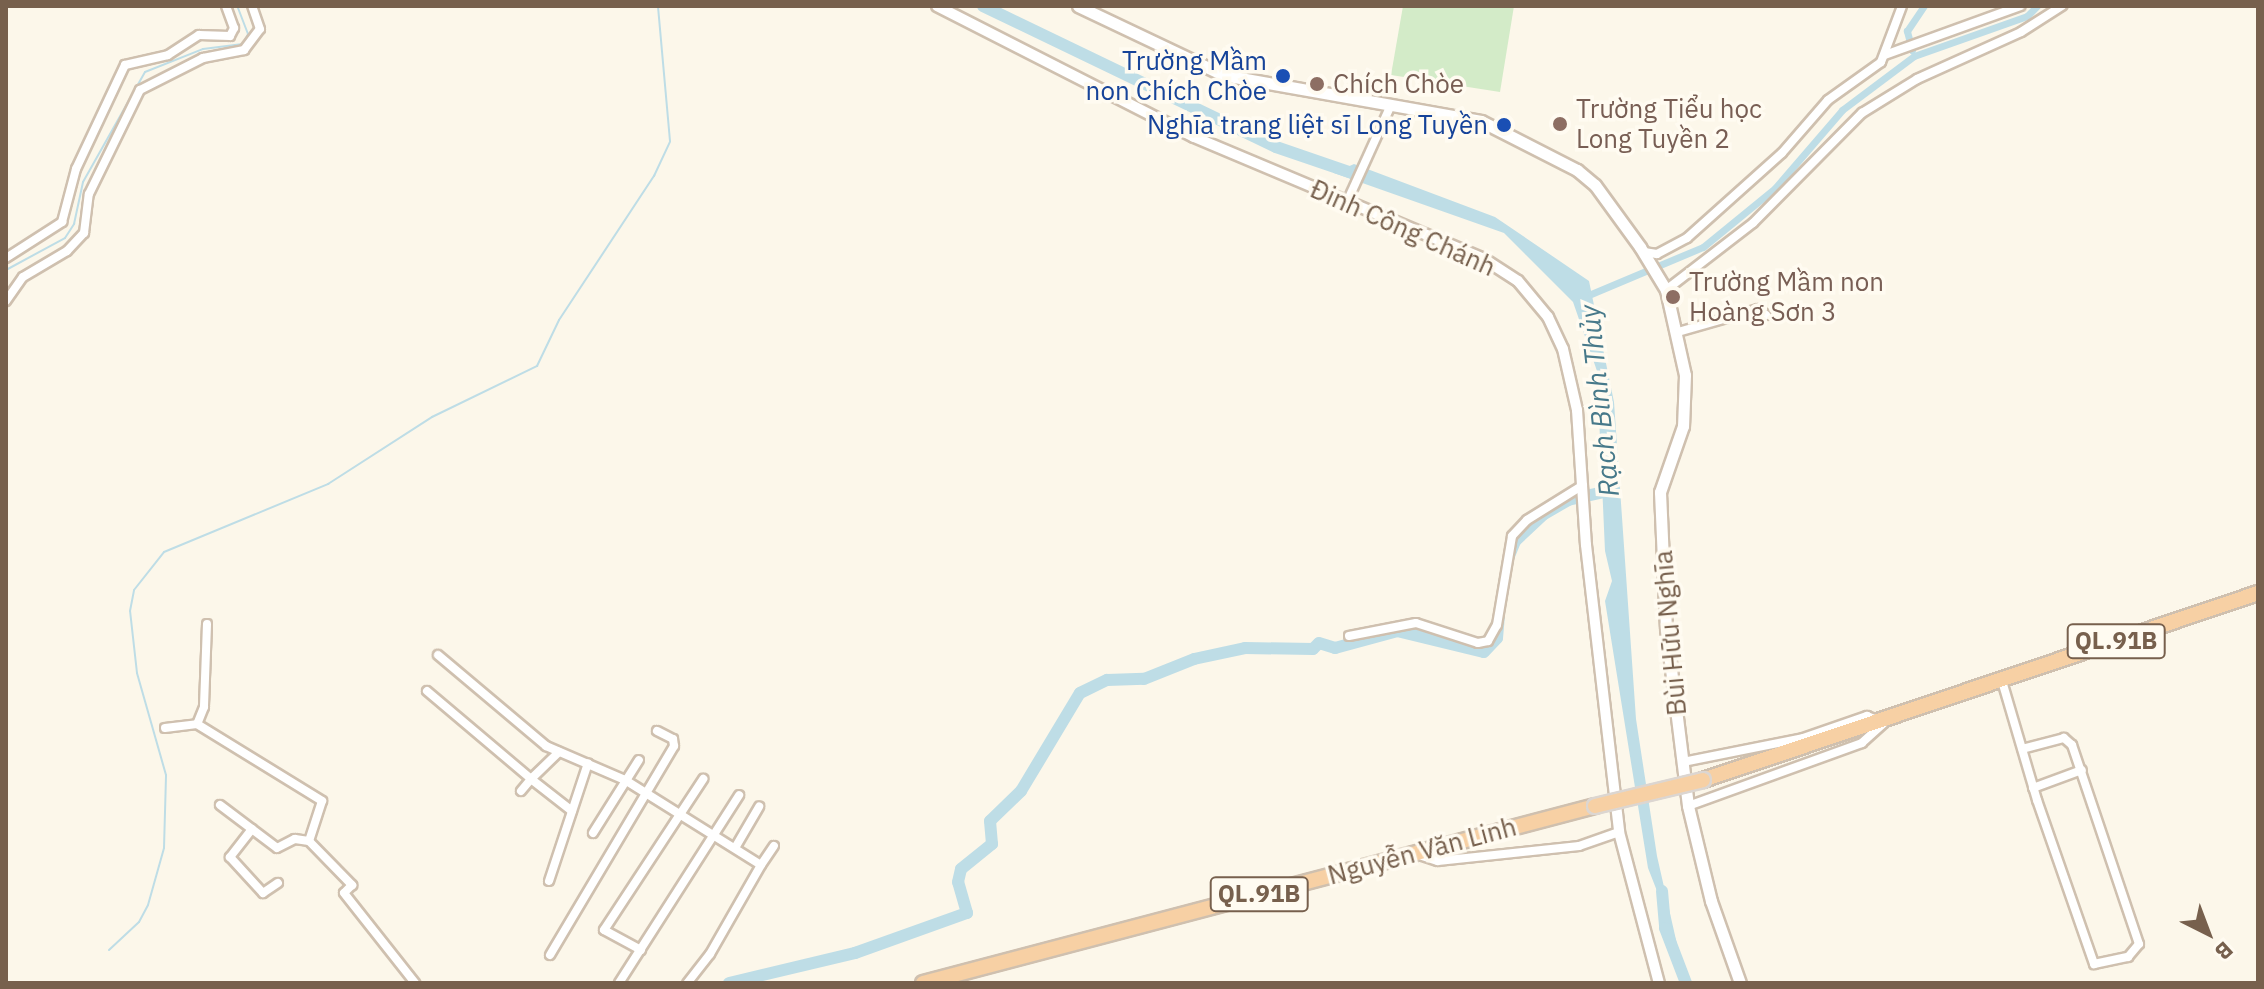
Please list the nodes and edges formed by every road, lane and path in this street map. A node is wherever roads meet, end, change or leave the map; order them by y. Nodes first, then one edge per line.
1 (226, 6) edge
2 (252, 6) edge
3 (937, 6) edge
4 (1078, 6) edge
5 (1902, 6) edge
6 (2020, 6) edge
7 (2062, 6) edge
8 (1885, 55) junction
9 (1391, 105) junction
10 (1347, 202) junction
11 (1643, 252) junction
12 (6, 258) edge
13 (1663, 286) junction
14 (6, 301) edge
15 (1766, 315) dead end
16 (1678, 332) junction
17 (1583, 486) junction
18 (2258, 593) edge
19 (207, 624) dead end
20 (1349, 636) dead end
21 (438, 655) dead end
22 (2002, 681) junction
23 (427, 691) dead end
24 (1884, 723) junction
25 (197, 724) junction
26 (165, 728) dead end
27 (657, 731) dead end
28 (2022, 749) junction
29 (559, 752) junction
30 (639, 760) dead end
31 (1683, 762) junction
32 (588, 763) junction
33 (2082, 770) junction
34 (531, 779) junction
35 (703, 779) dead end
36 (625, 780) junction
37 (2033, 788) junction
38 (521, 791) dead end
39 (647, 794) junction
40 (739, 795) dead end
41 (220, 805) dead end
42 (1688, 806) junction
43 (759, 807) dead end
44 (572, 811) junction
45 (679, 814) junction
46 (252, 829) junction
47 (1619, 832) junction
48 (593, 833) dead end
49 (715, 835) junction
50 (309, 841) junction
51 (774, 846) dead end
52 (735, 848) junction
53 (1415, 854) junction
54 (761, 865) junction
55 (549, 881) dead end
56 (278, 883) dead end
57 (641, 950) junction
58 (550, 955) dead end
59 (1657, 982) edge
60 (415, 983) edge
61 (619, 983) edge
62 (687, 983) edge
63 (923, 983) edge
64 (1740, 983) edge

1 - 12 street
2 - 14 street
3 - 10 street, Đinh Công Chánh
4 - 9 main road
5 - 8 street
6 - 8 street
7 - 13 street
8 - 11 street
9 - 10 street
9 - 11 main road
10 - 17 street, Đinh Công Chánh
11 - 13 main road, Bùi Hữu Nghĩa
13 - 16 main road, Bùi Hữu Nghĩa
15 - 16 street
16 - 31 main road, Bùi Hữu Nghĩa
17 - 20 street
17 - 47 street, Đinh Công Chánh
18 - 22 highway, QL.91B
19 - 25 street
21 - 29 street
22 - 24 highway, QL.91B
22 - 28 street
23 - 34 street
24 - 31 street
24 - 42 street
24 - 53 highway, Nguyễn Văn Linh / QL.91B, bridge
25 - 26 street
25 - 50 street
27 - 39 street
28 - 33 street
28 - 37 street
29 - 32 street
29 - 34 street
30 - 36 street
31 - 42 main road, Bùi Hữu Nghĩa
32 - 36 street
32 - 44 street
33 - 37 street
33 - 37 street
34 - 38 street
34 - 44 street
35 - 45 street
36 - 39 street
36 - 48 street
39 - 45 street
39 - 58 street
40 - 49 street
41 - 46 street
42 - 64 main road, Bùi Hữu Nghĩa
43 - 52 street
44 - 55 street
45 - 49 street
45 - 57 street
46 - 50 street
46 - 56 street
47 - 53 street
47 - 59 street, Đinh Công Chánh
49 - 52 street
49 - 57 street
50 - 60 street
51 - 54 street
52 - 54 street
53 - 63 highway, Nguyễn Văn Linh / QL.91B
54 - 62 street
57 - 61 street

